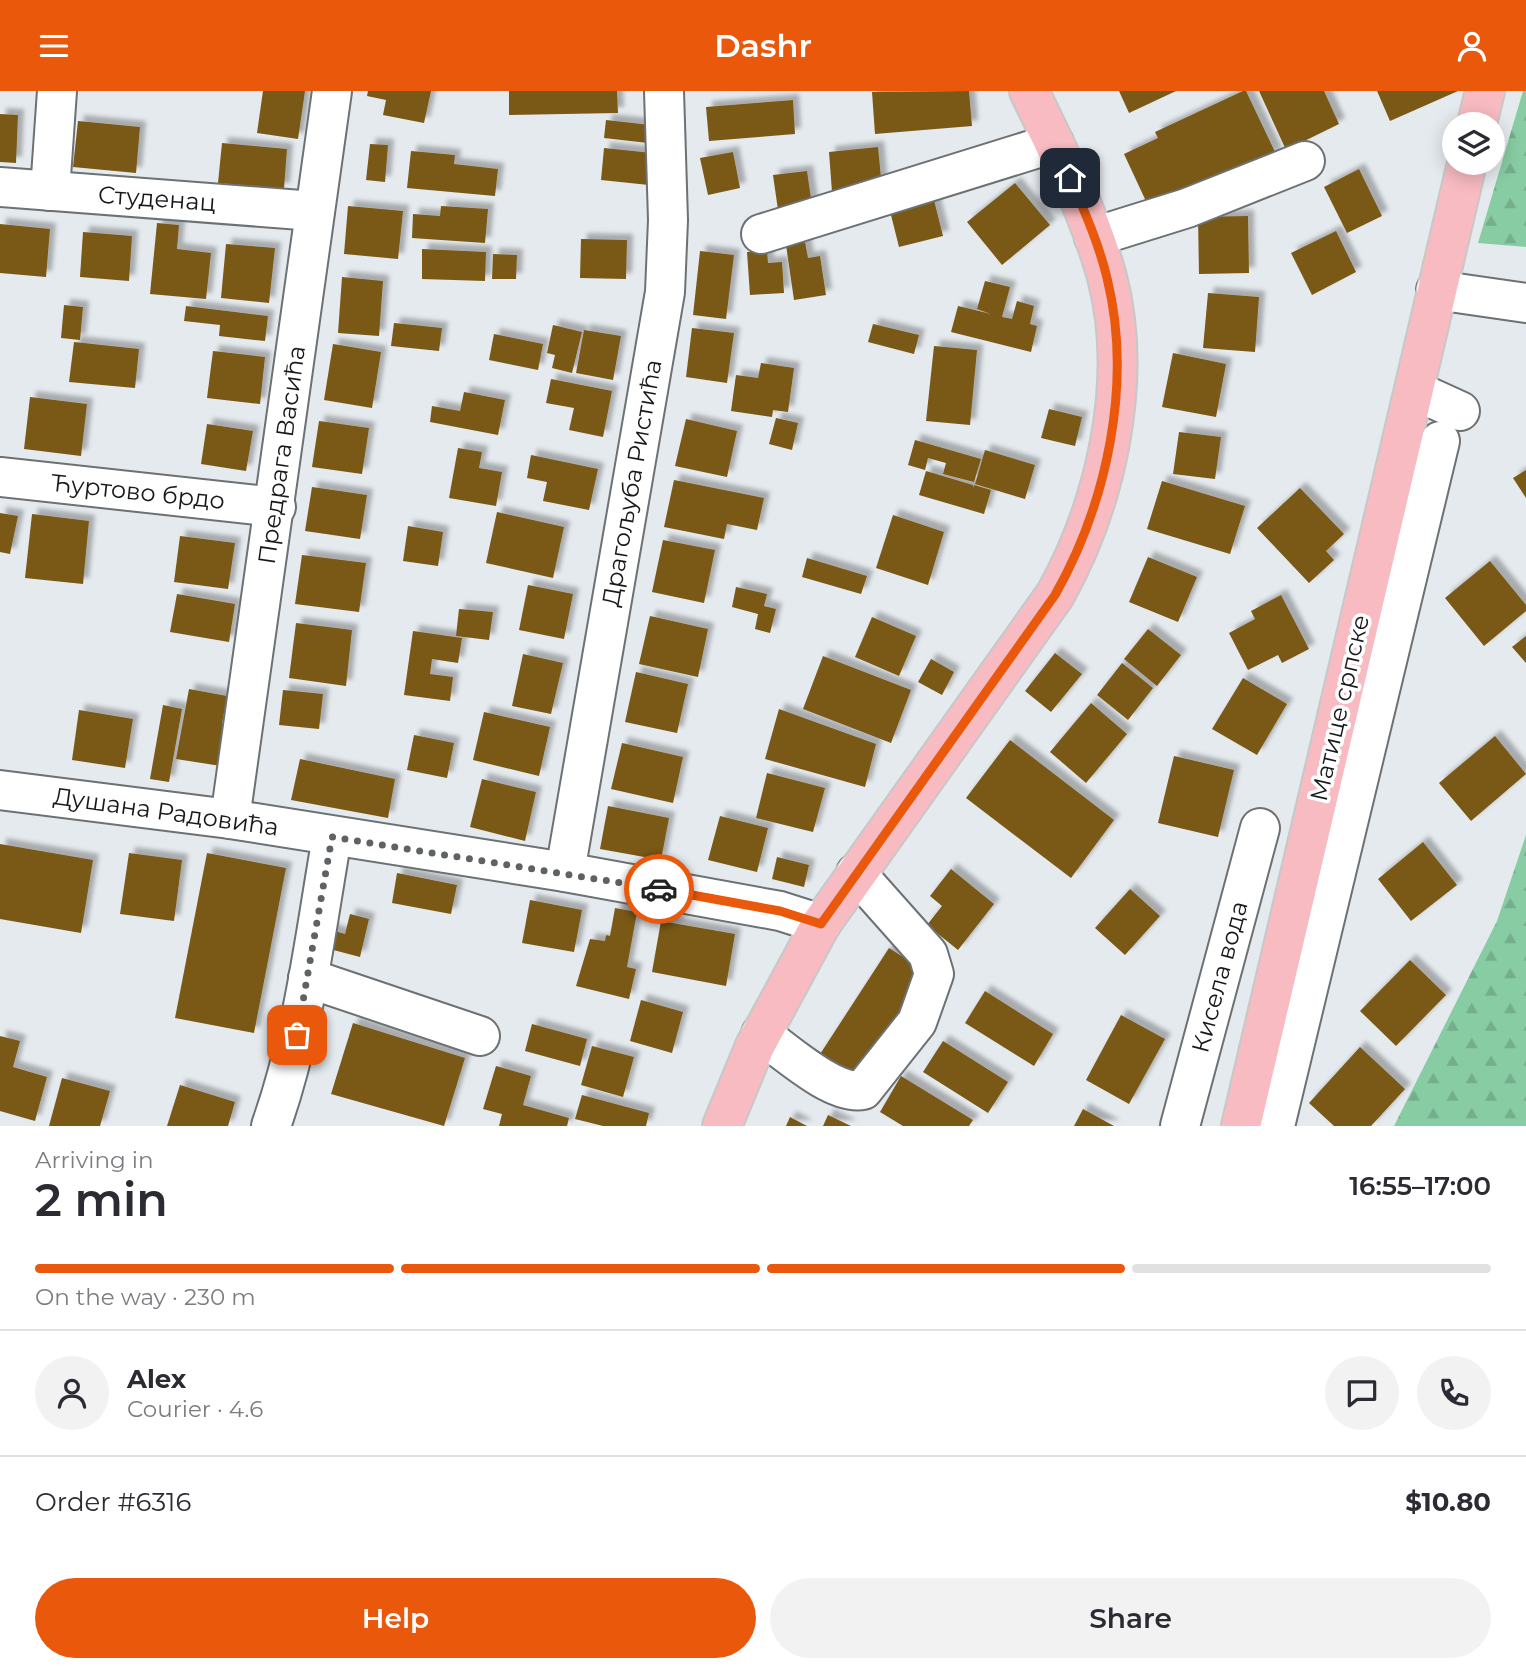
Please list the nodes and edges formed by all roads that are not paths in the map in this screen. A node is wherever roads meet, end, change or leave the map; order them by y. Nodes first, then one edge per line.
1 (58, 91) edge
2 (332, 91) edge
3 (664, 91) edge
4 (1029, 91) edge
5 (1485, 91) edge
6 (1480, 112) edge
7 (1054, 143) junction
8 (1305, 161) dead end
9 (1464, 175) edge
10 (0, 187) edge
11 (50, 191) junction
12 (314, 211) junction
13 (761, 234) dead end
14 (1094, 237) junction
15 (1436, 290) junction
16 (1526, 303) edge
17 (1416, 391) junction
18 (0, 477) edge
19 (276, 507) junction
20 (0, 790) edge
21 (230, 819) junction
22 (1260, 828) dead end
23 (332, 837) junction
24 (565, 872) junction
25 (856, 873) junction
26 (821, 924) junction
27 (308, 978) junction
28 (761, 1034) junction
29 (480, 1036) dead end
30 (271, 1126) edge
31 (722, 1126) edge
32 (1180, 1126) edge
33 (1241, 1126) edge
34 (1275, 1126) edge

1 - 11 street
2 - 12 street, Предрага Васића
3 - 24 street, Драгољуба Ристића
4 - 7 main road
5 - 6 main road
7 - 13 street
7 - 14 main road
8 - 14 street
9 - 15 main road, Матице српске
10 - 11 street, Студенац
11 - 12 street, Студенац
12 - 19 street, Предрага Васића
14 - 25 main road
15 - 16 street
15 - 17 main road, Матице српске
17 - 33 main road, Матице српске
17 - 34 street, Матице српске
18 - 19 street, Ћуртово брдо
19 - 21 street, Предрага Васића
20 - 21 street, Душана Радовића
21 - 23 street, Душана Радовића
22 - 32 street, Кисела вода
23 - 24 street, Душана Радовића
23 - 27 street
24 - 26 street, Душана Радовића
25 - 26 main road
25 - 28 street
26 - 28 main road
27 - 29 street
27 - 30 street
28 - 31 main road

